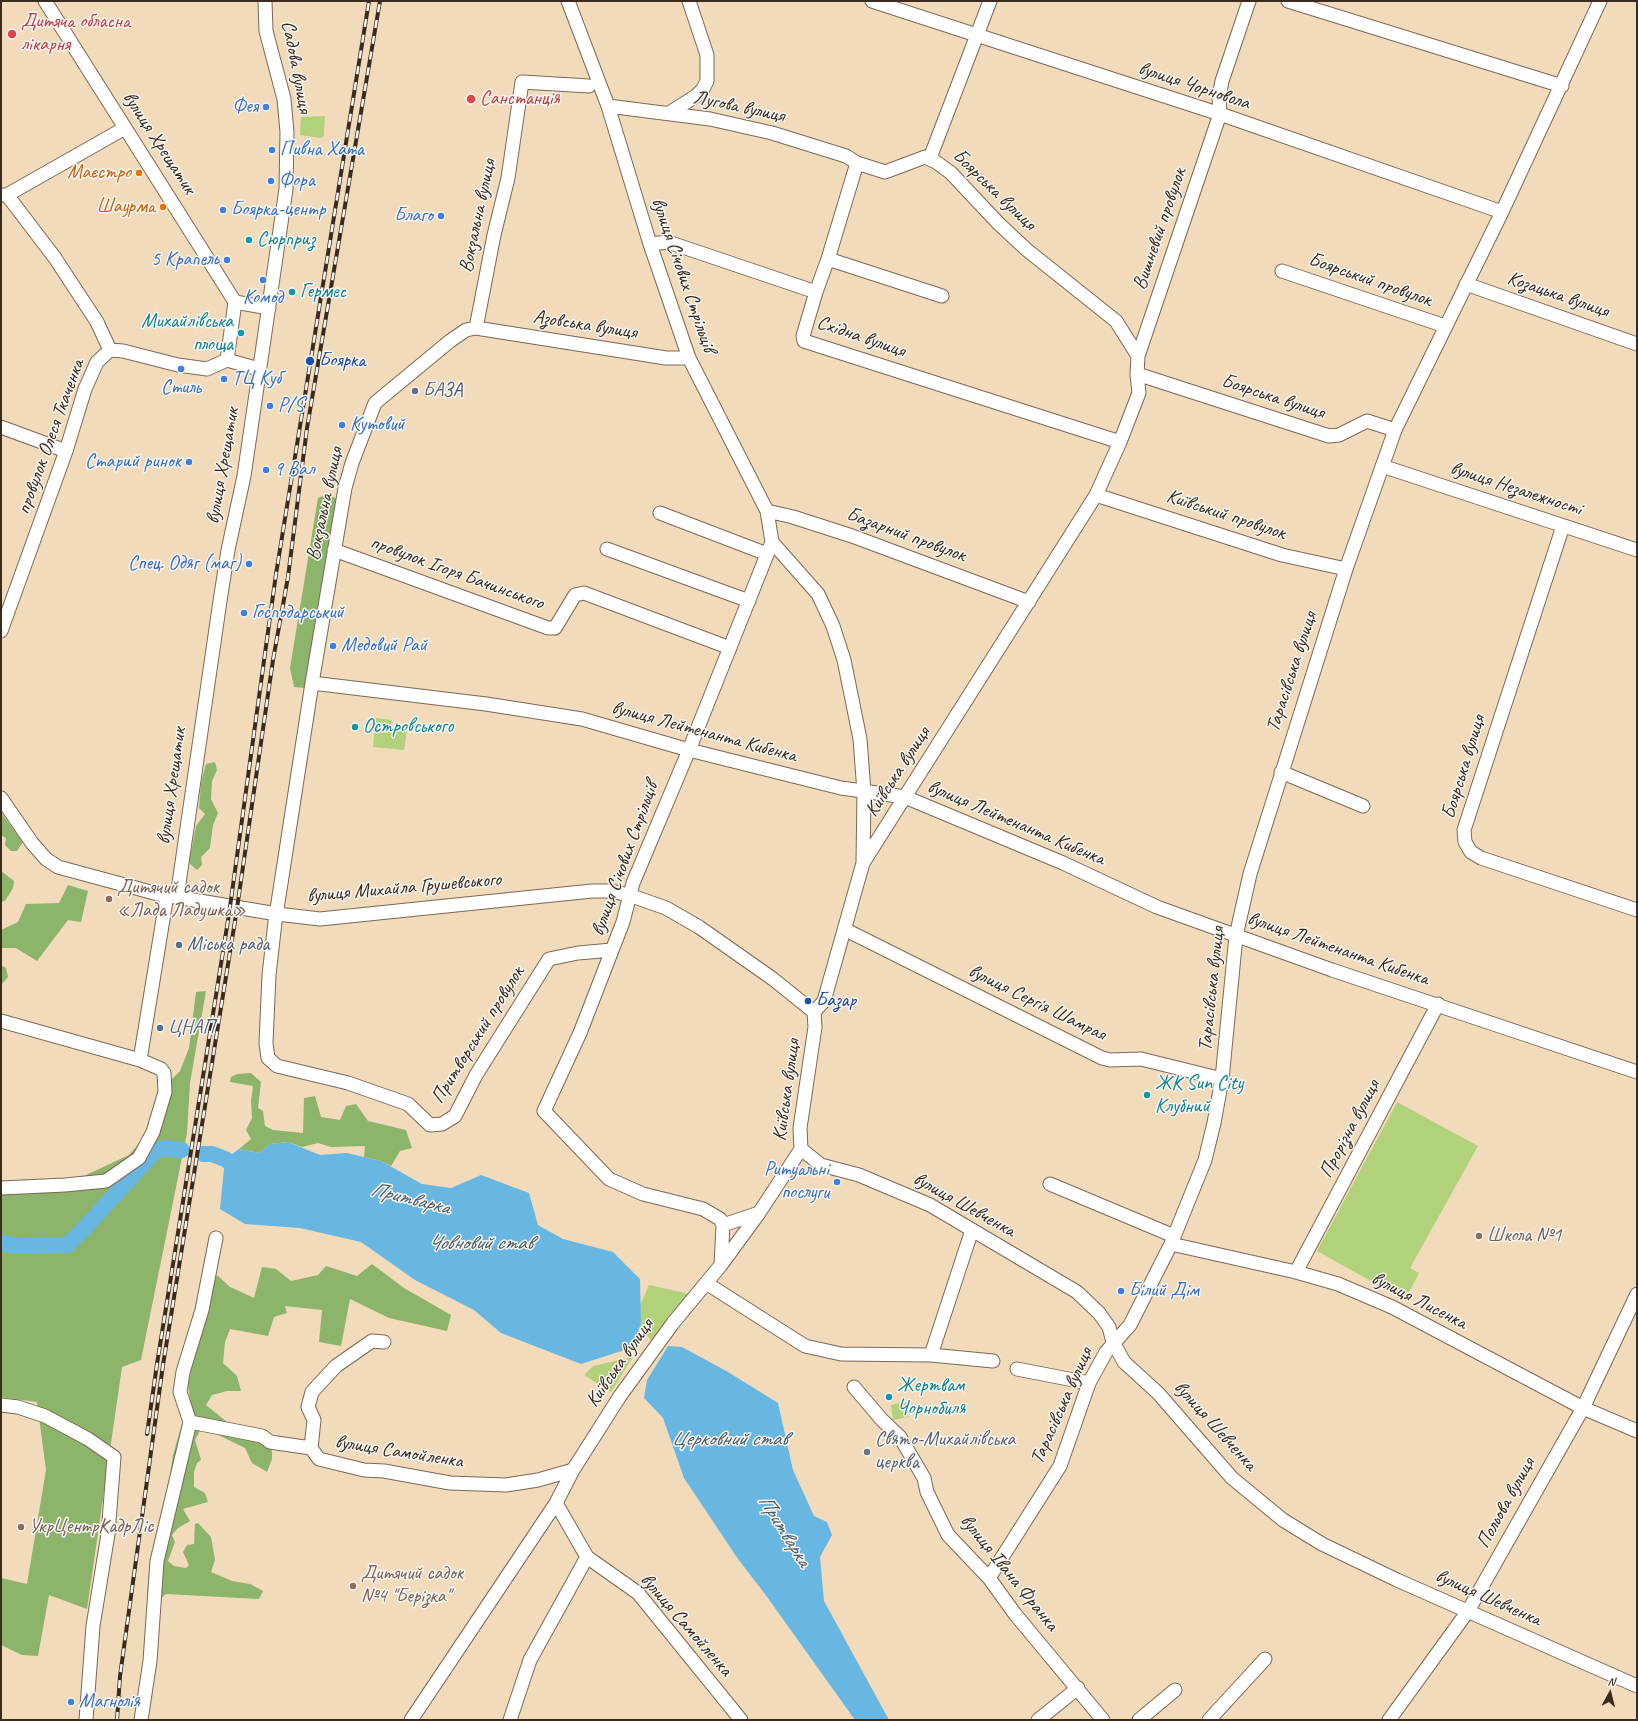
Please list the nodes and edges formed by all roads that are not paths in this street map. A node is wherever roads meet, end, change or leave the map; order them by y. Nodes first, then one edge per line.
1 (46, 1) edge
2 (265, 1) edge
3 (568, 1) edge
4 (689, 1) edge
5 (872, 1) edge
6 (990, 1) edge
7 (1249, 1) edge
8 (1288, 1) edge
9 (1600, 1) edge
10 (977, 36) junction
11 (589, 86) dead end
12 (1562, 86) junction
13 (608, 106) junction
14 (669, 113) junction
15 (1220, 114) junction
16 (125, 128) junction
17 (930, 158) junction
18 (857, 163) junction
19 (4, 195) edge
20 (1502, 212) junction
21 (650, 244) junction
22 (828, 258) junction
23 (1282, 271) dead end
24 (1466, 284) junction
25 (816, 292) junction
26 (942, 296) dead end
27 (235, 302) junction
28 (269, 308) junction
29 (1445, 326) junction
30 (476, 328) junction
31 (1637, 344) edge
32 (110, 350) junction
33 (1138, 356) junction
34 (689, 358) junction
35 (226, 360) junction
36 (259, 370) junction
37 (1137, 374) junction
38 (1, 427) edge
39 (1395, 430) junction
40 (1120, 442) junction
41 (66, 450) junction
42 (1382, 466) junction
43 (1096, 495) junction
44 (766, 511) junction
45 (660, 513) dead end
46 (1563, 526) junction
47 (772, 542) junction
48 (607, 549) dead end
49 (334, 550) junction
50 (1637, 550) edge
51 (767, 554) junction
52 (1346, 569) junction
53 (749, 601) junction
54 (1030, 602) junction
55 (1, 631) edge
56 (730, 648) junction
57 (312, 683) junction
58 (689, 750) junction
59 (1280, 772) junction
60 (864, 792) junction
61 (905, 797) junction
62 (1, 798) edge
63 (1363, 806) dead end
64 (863, 863) junction
65 (629, 895) junction
66 (172, 896) junction
67 (1637, 910) edge
68 (277, 914) junction
69 (844, 929) junction
70 (1236, 936) junction
71 (612, 950) junction
72 (1438, 1004) junction
73 (814, 1012) junction
74 (1, 1021) edge
75 (268, 1058) joint
76 (140, 1060) junction
77 (1637, 1072) edge
78 (1222, 1079) junction
79 (801, 1149) junction
80 (1050, 1184) dead end
81 (1, 1188) edge
82 (759, 1214) junction
83 (723, 1224) junction
84 (972, 1230) junction
85 (216, 1238) dead end
86 (1172, 1240) junction
87 (721, 1265) junction
88 (1296, 1272) junction
89 (706, 1283) junction
90 (1637, 1294) edge
91 (384, 1342) dead end
92 (1113, 1342) junction
93 (930, 1355) junction
94 (993, 1361) dead end
95 (1017, 1369) dead end
96 (1089, 1383) junction
97 (854, 1387) dead end
98 (1, 1405) edge
99 (1583, 1408) junction
100 (196, 1422) junction
101 (1637, 1431) edge
102 (311, 1448) junction
103 (573, 1470) junction
104 (556, 1503) junction
105 (587, 1557) junction
106 (989, 1578) junction
107 (1468, 1611) junction
108 (1265, 1660) dead end
109 (1637, 1686) edge
110 (1078, 1688) junction
111 (1175, 1690) dead end
112 (86, 1720) edge
113 (141, 1720) edge
114 (411, 1720) edge
115 (510, 1720) edge
116 (741, 1720) edge
117 (1038, 1720) edge
118 (1104, 1720) edge
119 (1139, 1720) edge
120 (1209, 1720) edge
121 (1389, 1720) edge

1 - 16 street, вулиця Хрещатик
2 - 28 street, Садова вулиця
3 - 13 street, вулиця Січових Стрільців
4 - 14 street
5 - 10 street, вулиця Чорновола
6 - 10 street
7 - 15 street
8 - 12 street
9 - 12 street, Тарасівська вулиця
10 - 15 street, вулиця Чорновола
10 - 17 street
11 - 30 street, Вокзальна вулиця
12 - 20 street, Тарасівська вулиця
13 - 14 street, Лугова вулиця
13 - 21 street, вулиця Січових Стрільців
14 - 18 street, Лугова вулиця
15 - 20 street, вулиця Чорновола
15 - 33 street, Вишневий провулок
16 - 19 street
16 - 27 street, вулиця Хрещатик
17 - 18 street, Боярська вулиця
17 - 33 street, Боярська вулиця
18 - 22 street
19 - 32 street, провулок Олеся Ткаченка
20 - 24 street, Тарасівська вулиця
21 - 25 street, Східна вулиця
21 - 34 street, вулиця Січових Стрільців
22 - 25 street
22 - 26 street
23 - 29 street, Боярський провулок
24 - 29 street, Тарасівська вулиця
24 - 31 street, Козацька вулиця
25 - 40 street, Східна вулиця
27 - 28 street
27 - 35 street
28 - 36 street, вулиця Хрещатик
29 - 39 street, Тарасівська вулиця
30 - 34 street, Азовська вулиця
30 - 49 street, Вокзальна вулиця
32 - 35 street
32 - 41 street, провулок Олеся Ткаченка
33 - 37 street, Вишневий провулок
34 - 44 street, вулиця Січових Стрільців
35 - 36 street
36 - 66 street, вулиця Хрещатик
37 - 39 street, Боярська вулиця
37 - 40 street, Вишневий провулок
38 - 41 street
39 - 42 street, Тарасівська вулиця
40 - 43 street, Київська вулиця
41 - 55 street, провулок Олеся Ткаченка
42 - 46 street, вулиця Незалежності
42 - 52 street, Тарасівська вулиця
43 - 52 street, Київський провулок
43 - 54 street, Київська вулиця
44 - 47 street, вулиця Січових Стрільців
44 - 54 street, Базарний провулок
45 - 51 street
46 - 50 street, вулиця Незалежності
46 - 67 street, Боярська вулиця
47 - 51 street, вулиця Січових Стрільців
47 - 60 street
48 - 53 street
49 - 56 street, провулок Ігоря Бачинського
49 - 57 street, Вокзальна вулиця
51 - 53 street, вулиця Січових Стрільців
52 - 59 street, Тарасівська вулиця
53 - 56 street, вулиця Січових Стрільців
54 - 61 street, Київська вулиця
56 - 58 street, вулиця Січових Стрільців
57 - 58 street, вулиця Лейтенанта Кибенка
57 - 68 street, Вокзальна вулиця
58 - 60 street, вулиця Лейтенанта Кибенка
58 - 65 street, вулиця Січових Стрільців
59 - 63 street
59 - 70 street, Тарасівська вулиця
60 - 61 street, вулиця Лейтенанта Кибенка
60 - 64 street
61 - 64 street, Київська вулиця
61 - 70 street, вулиця Лейтенанта Кибенка
62 - 66 street, вулиця Михайла Грушевського
64 - 69 street, Київська вулиця
65 - 68 street, вулиця Михайла Грушевського
65 - 71 street, вулиця Січових Стрільців
65 - 73 street, вулиця Михайла Грушевського
66 - 68 street, вулиця Михайла Грушевського
66 - 76 street, вулиця Хрещатик
68 - 75 street, Вокзальна вулиця
69 - 73 street, Київська вулиця
69 - 78 street, вулиця Сергія Шамрая
70 - 72 street, вулиця Лейтенанта Кибенка
70 - 78 street, Тарасівська вулиця
71 - 75 street, Притворський провулок
71 - 83 street, вулиця Січових Стрільців
72 - 77 street, вулиця Лейтенанта Кибенка
72 - 88 street, Прорізна вулиця
73 - 79 street, Київська вулиця
74 - 76 street
76 - 81 street
78 - 86 street, Тарасівська вулиця
79 - 82 street, Київська вулиця
79 - 84 street, вулиця Шевченка
80 - 86 street, вулиця Лисенка
82 - 83 street
82 - 87 street, Київська вулиця
83 - 87 street
84 - 92 street, вулиця Шевченка
84 - 93 street
85 - 100 street
86 - 88 street, вулиця Лисенка
86 - 92 street, Тарасівська вулиця
87 - 89 street, Київська вулиця
88 - 99 street, вулиця Лисенка
89 - 93 street
89 - 103 street, Київська вулиця
90 - 99 street, Польова вулиця
91 - 102 street
92 - 96 street, Тарасівська вулиця
92 - 107 street, вулиця Шевченка
93 - 94 street
95 - 96 street
96 - 106 street, Тарасівська вулиця
97 - 106 street, вулиця Івана Франка
98 - 112 street
99 - 101 street, вулиця Лисенка
99 - 107 street, Польова вулиця
100 - 102 street, вулиця Самойленка
100 - 113 street
102 - 103 street, вулиця Самойленка
103 - 104 street, Київська вулиця
104 - 105 street, вулиця Самойленка
104 - 114 street, Київська вулиця
105 - 115 street
105 - 116 street, вулиця Самойленка
106 - 110 street, вулиця Івана Франка
107 - 109 street, вулиця Шевченка
107 - 121 street, Польова вулиця
108 - 120 street
110 - 117 street
110 - 118 street, вулиця Івана Франка
111 - 119 street

